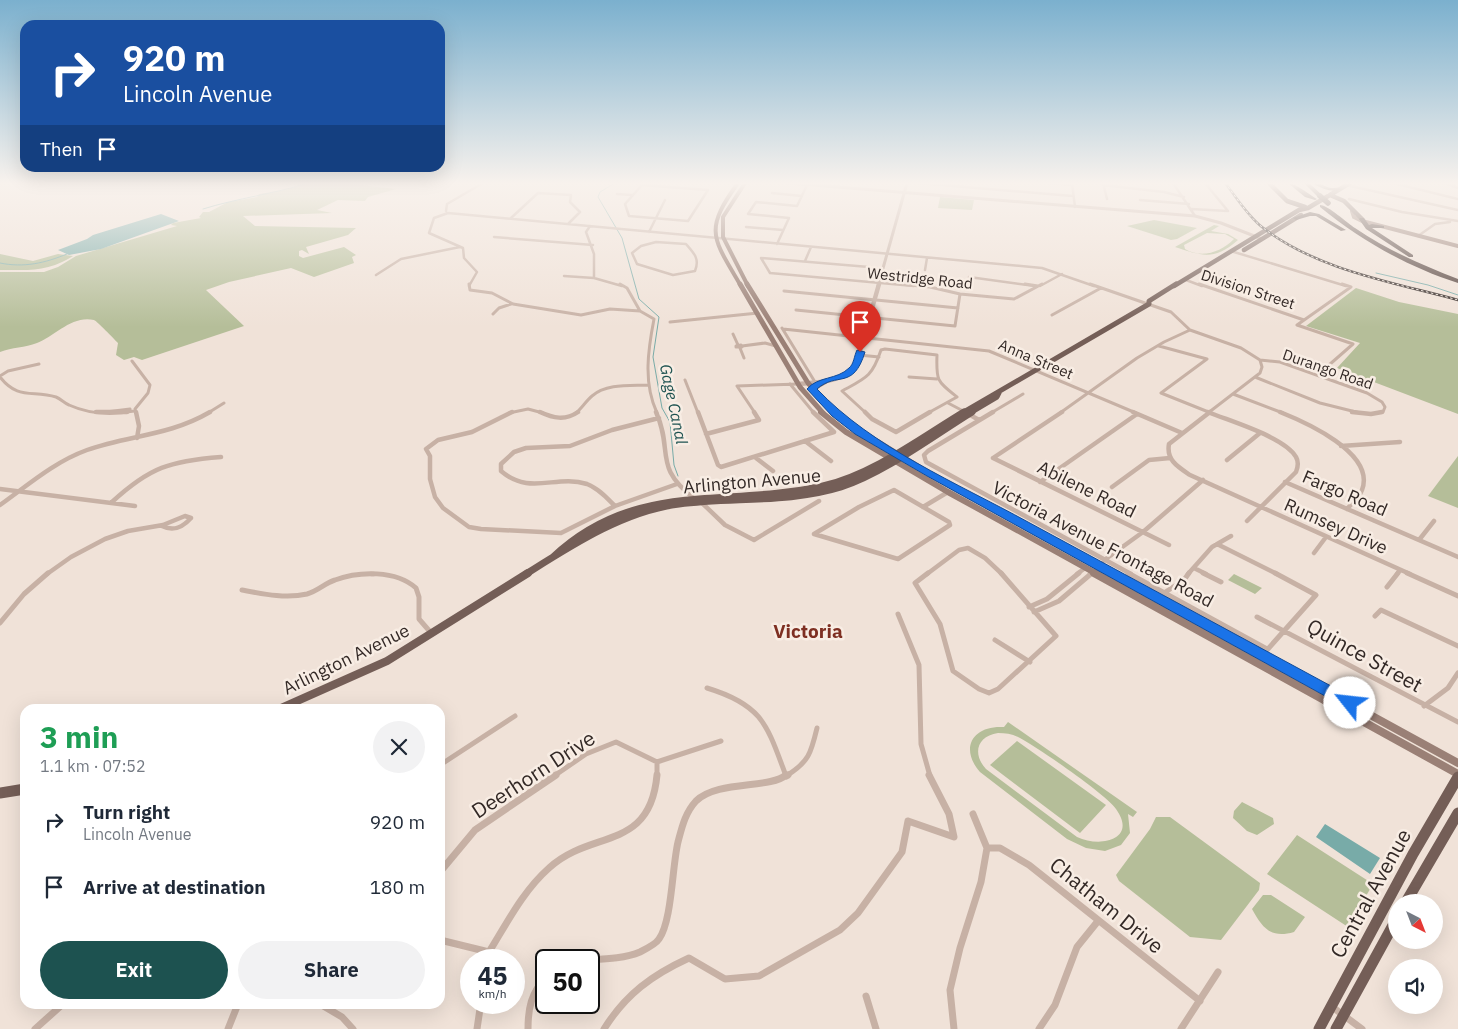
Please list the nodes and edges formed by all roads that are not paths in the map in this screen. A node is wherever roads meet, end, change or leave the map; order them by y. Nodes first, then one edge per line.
1 (430, 231) edge
2 (587, 231) edge
3 (639, 231) edge
4 (714, 231) edge
5 (722, 231) edge
6 (783, 231) edge
7 (893, 231) edge
8 (1241, 231) edge
9 (1266, 231) edge
10 (1275, 231) edge
11 (1346, 231) edge
12 (1353, 231) edge
13 (1362, 231) edge
14 (1373, 231) edge
15 (1398, 231) edge
16 (1425, 231) edge
17 (649, 232) joint
18 (692, 236) junction
19 (1418, 236) junction
20 (494, 237) dead end
21 (1256, 237) junction
22 (715, 238) junction
23 (724, 239) junction
24 (1262, 239) junction
25 (686, 244) junction
26 (777, 244) junction
27 (593, 245) junction
28 (1458, 246) edge
29 (461, 247) junction
30 (811, 247) junction
31 (1236, 252) junction
32 (887, 254) junction
33 (1410, 256) junction
34 (926, 258) junction
35 (805, 261) junction
36 (869, 267) dead end
37 (925, 270) dead end
38 (1432, 270) junction
39 (1062, 274) junction
40 (376, 275) dead end
41 (564, 276) dead end
42 (1458, 276) edge
43 (969, 277) dead end
44 (594, 278) junction
45 (1458, 280) edge
46 (1188, 281) junction
47 (878, 283) junction
48 (1038, 286) junction
49 (1101, 288) junction
50 (784, 291) dead end
51 (960, 294) junction
52 (874, 300) junction
53 (511, 304) junction
54 (1148, 304) junction
55 (958, 308) junction
56 (796, 310) dead end
57 (640, 311) junction
58 (764, 313) junction
59 (493, 314) dead end
60 (758, 314) junction
61 (1052, 315) dead end
62 (870, 318) junction
63 (1304, 320) junction
64 (670, 322) dead end
65 (1190, 330) junction
66 (733, 334) dead end
67 (864, 337) junction
68 (772, 339) junction
69 (765, 343) junction
70 (740, 346) junction
71 (776, 346) junction
72 (1159, 346) junction
73 (859, 355) junction
74 (879, 357) junction
75 (744, 358) dead end
76 (1260, 360) junction
77 (132, 361) dead end
78 (39, 364) dead end
79 (1329, 365) dead end
80 (1035, 371) junction
81 (0, 377) edge
82 (909, 377) dead end
83 (1255, 377) junction
84 (937, 379) junction
85 (685, 380) dead end
86 (826, 381) junction
87 (815, 382) junction
88 (808, 383) junction
89 (790, 384) junction
90 (798, 384) junction
91 (649, 385) junction
92 (812, 389) junction
93 (1087, 392) junction
94 (1023, 394) dead end
95 (1233, 394) junction
96 (224, 403) dead end
97 (946, 404) junction
98 (135, 409) junction
99 (967, 413) junction
100 (1209, 413) junction
101 (1137, 414) junction
102 (659, 418) junction
103 (980, 420) junction
104 (1182, 433) junction
105 (1260, 433) junction
106 (706, 434) junction
107 (137, 438) junction
108 (805, 441) junction
109 (1400, 442) dead end
110 (1341, 446) junction
111 (221, 457) dead end
112 (894, 457) junction
113 (756, 458) junction
114 (1170, 458) junction
115 (1227, 460) dead end
116 (831, 461) dead end
117 (773, 471) dead end
118 (1203, 480) junction
119 (1040, 482) junction
120 (1285, 482) junction
121 (677, 484) junction
122 (1112, 487) dead end
123 (0, 489) edge
124 (19, 492) junction
125 (948, 492) junction
126 (692, 497) junction
127 (819, 501) dead end
128 (112, 502) junction
129 (701, 502) junction
130 (0, 505) edge
131 (135, 506) dead end
132 (614, 506) junction
133 (1261, 507) junction
134 (923, 508) junction
135 (1347, 509) junction
136 (1247, 521) dead end
137 (1434, 521) dead end
138 (162, 526) junction
139 (1143, 532) junction
140 (1231, 536) dead end
141 (1326, 537) junction
142 (1419, 540) junction
143 (1217, 544) junction
144 (1169, 546) dead end
145 (1314, 553) dead end
146 (553, 557) junction
147 (1458, 557) edge
148 (1102, 562) junction
149 (1085, 568) junction
150 (1194, 568) junction
151 (1400, 570) junction
152 (1093, 572) junction
153 (1221, 582) dead end
154 (1387, 587) dead end
155 (242, 590) dead end
156 (1164, 593) junction
157 (1458, 596) edge
158 (1029, 607) junction
159 (1034, 612) junction
160 (898, 614) dead end
161 (1375, 616) dead end
162 (1257, 617) dead end
163 (0, 623) edge
164 (1284, 630) junction
165 (432, 634) junction
166 (995, 640) dead end
167 (1458, 646) edge
168 (1265, 652) junction
169 (1030, 662) junction
170 (1458, 673) edge
171 (707, 688) dead end
172 (291, 704) edge
173 (1424, 706) junction
174 (515, 716) dead end
175 (1458, 722) edge
176 (817, 728) dead end
177 (721, 741) dead end
178 (445, 762) edge
179 (657, 762) junction
180 (1458, 763) edge
181 (1458, 775) edge
182 (786, 776) junction
183 (20, 790) edge
184 (0, 793) edge
185 (1458, 813) edge
186 (974, 814) dead end
187 (987, 848) junction
188 (445, 866) edge
189 (1411, 894) edge
190 (1098, 921) junction
191 (1388, 935) edge
192 (445, 942) edge
193 (467, 949) edge
194 (492, 949) edge
195 (600, 959) edge
196 (1218, 972) dead end
197 (535, 991) edge
198 (866, 996) dead end
199 (1200, 1001) junction
200 (1331, 1006) junction
201 (58, 1009) edge
202 (236, 1009) edge
203 (328, 1009) edge
204 (479, 1014) edge
205 (1344, 1015) junction
206 (35, 1029) edge
207 (228, 1029) edge
208 (353, 1029) edge
209 (477, 1029) edge
210 (528, 1029) edge
211 (604, 1029) edge
212 (876, 1029) edge
213 (954, 1029) edge
214 (1039, 1029) edge
215 (1181, 1029) edge
216 (1318, 1029) edge
217 (1336, 1029) edge
218 (1362, 1029) edge

1 - 29 street
2 - 27 street
3 - 17 street, Durango Road
4 - 22 main road
5 - 23 main road
6 - 26 street
7 - 32 street
8 - 21 street
9 - 21 main road, Arlington Avenue
10 - 24 main road, Arlington Avenue
11 - 38 highway
12 - 38 highway
13 - 33 highway
14 - 33 highway
15 - 19 main road
16 - 19 street
17 - 18 street, Durango Road
18 - 22 street, Durango Road
18 - 25 street
19 - 28 main road
20 - 27 street
21 - 24 street
21 - 31 main road, Arlington Avenue
22 - 23 street, Durango Road
22 - 60 main road
23 - 26 street, Durango Road
23 - 58 main road
24 - 31 main road, Arlington Avenue
25 - 25 street
26 - 30 street, Durango Road
27 - 44 street
29 - 40 street
29 - 53 street
30 - 32 street, Durango Road
30 - 35 street
31 - 46 main road, Arlington Avenue
31 - 63 street
32 - 34 street, Durango Road
32 - 47 street
33 - 42 highway
34 - 37 street
34 - 39 street, Durango Road
35 - 36 street
35 - 47 street, Westridge Road
38 - 45 highway
39 - 48 street, Westridge Road
39 - 49 street, Durango Road
41 - 44 street
43 - 48 street
44 - 57 street
46 - 54 main road, Arlington Avenue
46 - 63 street, Division Street
47 - 51 street, Westridge Road
47 - 52 street
48 - 51 street, Westridge Road
49 - 54 street, Durango Road
49 - 61 street
50 - 52 street
51 - 55 street
52 - 55 street
52 - 62 street
53 - 57 street
53 - 59 street
54 - 65 street, Durango Road
54 - 80 main road, Arlington Avenue
55 - 62 street
56 - 62 street
57 - 91 street
58 - 60 street
58 - 88 main road
60 - 64 street
60 - 68 main road
62 - 67 street
63 - 79 street, Division Street
65 - 72 street
65 - 76 street, Durango Road
66 - 70 street
67 - 73 street
67 - 80 street, Anna Street
67 - 87 street, Anna Street
68 - 69 street
68 - 71 main road
69 - 70 street
69 - 71 street
70 - 75 street
71 - 90 main road
72 - 93 street
72 - 100 street, Fargo Road
73 - 74 street
73 - 86 street
74 - 84 street
74 - 97 street
76 - 83 street
76 - 83 street, Durango Road
77 - 98 street
78 - 81 street
80 - 93 street, Anna Street
80 - 99 main road, Arlington Avenue
81 - 98 street
82 - 84 street
83 - 95 street
84 - 97 street
85 - 106 street
86 - 87 street
86 - 92 main road
87 - 88 street
88 - 90 street
88 - 92 main road
89 - 90 street
89 - 106 street
89 - 108 street
90 - 112 main road
91 - 102 street
91 - 132 street
92 - 112 main road
93 - 101 street, Anna Street
93 - 119 street, Abilene Road
94 - 103 street
95 - 100 street
95 - 110 street
96 - 107 street
97 - 99 street
98 - 107 street
99 - 103 street
99 - 112 main road, Arlington Avenue
100 - 104 street
100 - 105 street, Fargo Road
101 - 104 street, Anna Street
101 - 119 street
102 - 121 street
102 - 132 street
103 - 148 street, Victoria Avenue Frontage Road
104 - 114 street
105 - 115 street
105 - 120 street, Fargo Road
106 - 113 street
107 - 124 street
108 - 113 street
108 - 116 street
109 - 110 street
110 - 135 street
111 - 128 street
112 - 125 main road
112 - 126 main road, Arlington Avenue
112 - 129 main road, Arlington Avenue
112 - 148 main road
113 - 117 street
114 - 118 street, Rumsey Drive
114 - 122 street
118 - 133 street, Rumsey Drive
118 - 139 street
119 - 139 street, Abilene Road
120 - 133 street
120 - 135 street, Fargo Road
121 - 126 street
121 - 132 street
123 - 124 street
124 - 128 street
124 - 130 street
125 - 134 street
125 - 149 main road
126 - 129 street
126 - 146 main road, Arlington Avenue
127 - 129 street
128 - 131 street
129 - 146 main road, Arlington Avenue
133 - 136 street
133 - 141 street, Rumsey Drive
134 - 134 street
135 - 142 street, Fargo Road
137 - 142 street
138 - 138 street
138 - 163 street
139 - 144 street, Abilene Road
139 - 148 street
140 - 143 street
141 - 145 street
141 - 151 street, Rumsey Drive
142 - 147 street, Fargo Road
143 - 150 street
143 - 164 street
146 - 165 main road, Arlington Avenue
148 - 156 street, Victoria Avenue Frontage Road
148 - 168 main road
149 - 152 main road
149 - 158 street
150 - 153 street
150 - 156 street
151 - 154 street
151 - 157 street, Rumsey Drive
152 - 159 street
152 - 181 main road
155 - 165 street
156 - 168 street, Victoria Avenue Frontage Road
158 - 159 street
158 - 169 street
159 - 169 street
160 - 211 street
161 - 167 street
162 - 164 street, Quince Street
164 - 168 street
164 - 173 street, Quince Street
165 - 172 main road, Arlington Avenue
166 - 169 street
168 - 180 main road
170 - 173 street
171 - 182 street
173 - 175 street, Quince Street
174 - 178 street
176 - 182 street
177 - 179 street
179 - 188 street, Deerhorn Drive
179 - 194 street
181 - 200 main road, Central Avenue
182 - 195 street
183 - 184 main road
185 - 189 main road, Central Avenue
186 - 187 street
187 - 190 street, Chatham Drive
187 - 213 street
190 - 199 street, Chatham Drive
190 - 214 street
191 - 205 main road, Central Avenue
192 - 193 street
196 - 199 street
197 - 210 street
198 - 212 street
199 - 215 street
200 - 205 street
200 - 216 main road, Central Avenue
201 - 206 street
202 - 207 street
203 - 208 street
204 - 209 street
205 - 217 main road, Central Avenue
205 - 218 street

